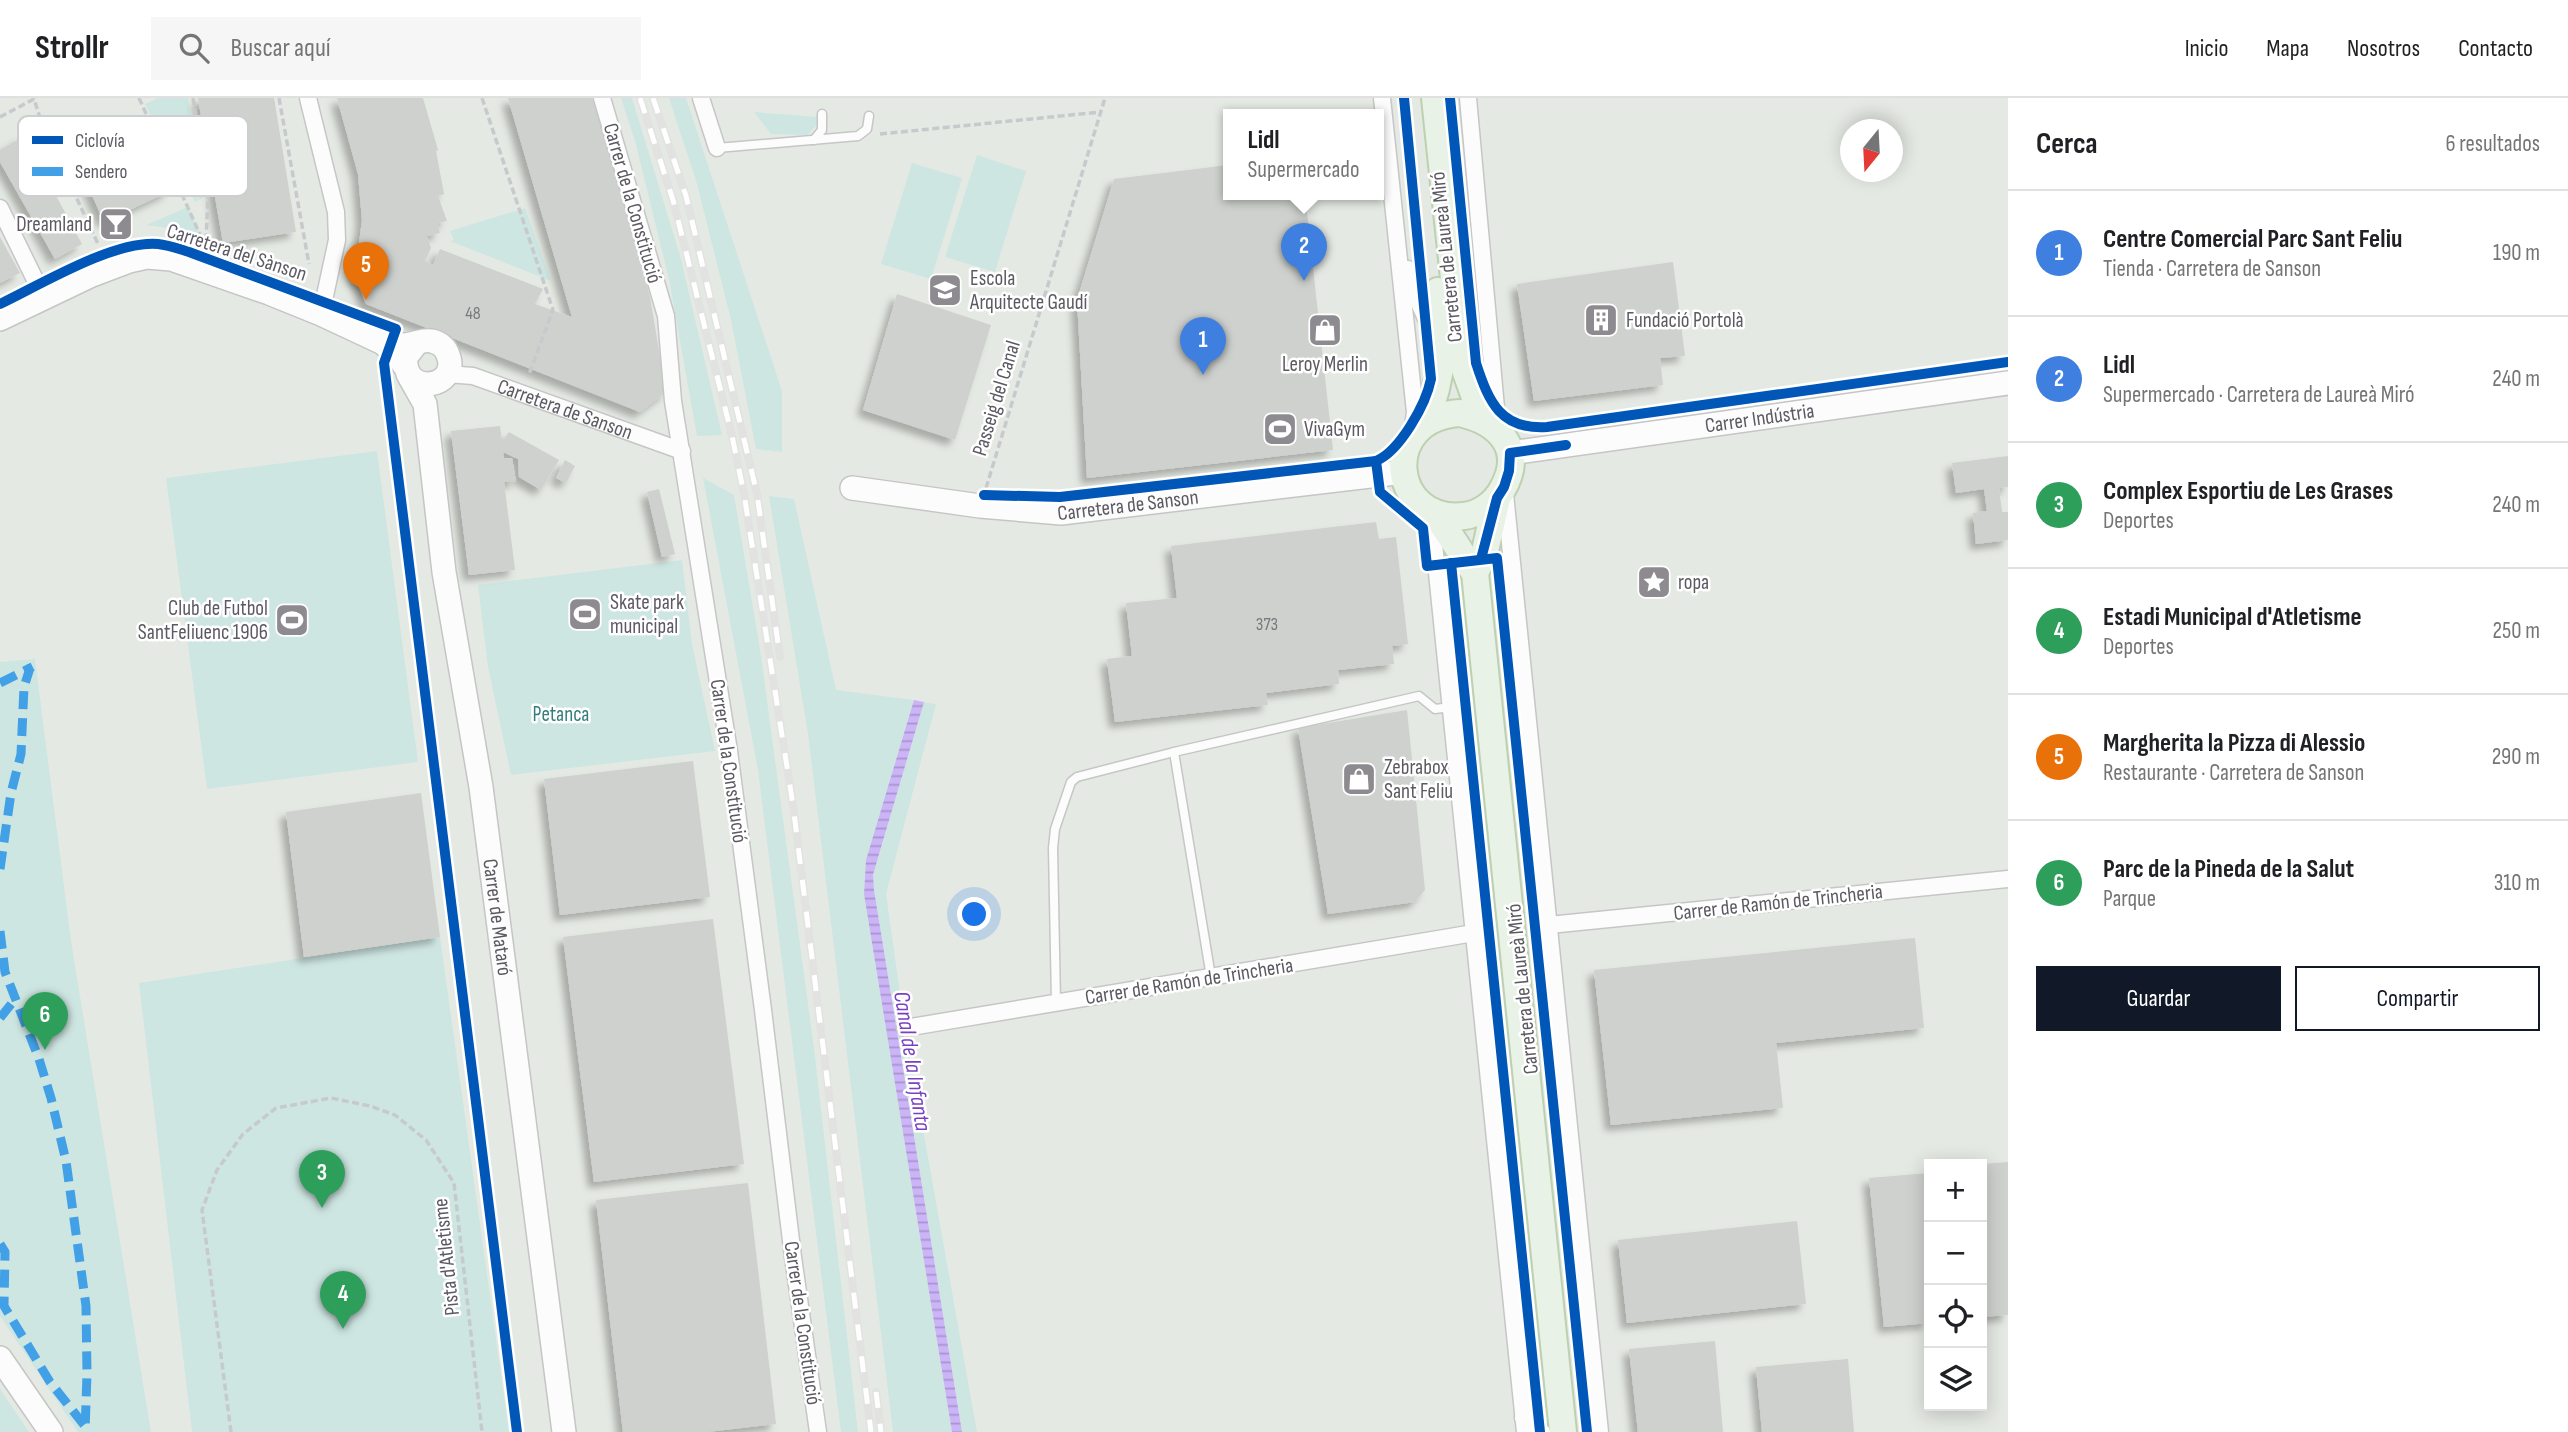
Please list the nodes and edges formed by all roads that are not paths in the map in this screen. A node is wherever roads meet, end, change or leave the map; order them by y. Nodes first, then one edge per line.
1 (308, 98) edge
2 (602, 98) edge
3 (701, 98) edge
4 (1418, 98) edge
5 (1435, 98) edge
6 (1468, 98) edge
7 (822, 114) dead end
8 (869, 116) dead end
9 (1384, 117) edge
10 (814, 140) junction
11 (717, 149) joint
12 (1393, 202) junction
13 (0, 208) edge
14 (44, 298) junction
15 (321, 314) junction
16 (0, 319) edge
17 (383, 343) junction
18 (417, 343) junction
19 (1442, 358) junction
20 (407, 371) junction
21 (443, 378) junction
22 (2008, 383) edge
23 (425, 404) junction
24 (1418, 430) junction
25 (1497, 434) junction
26 (682, 451) junction
27 (1404, 472) junction
28 (852, 488) dead end
29 (1501, 493) junction
30 (1427, 508) junction
31 (1475, 573) junction
32 (1451, 707) junction
33 (1174, 752) junction
34 (2008, 879) edge
35 (1549, 925) junction
36 (1474, 933) junction
37 (1210, 977) junction
38 (1056, 1003) junction
39 (905, 1028) dead end
40 (0, 1358) edge
41 (1524, 1425) edge
42 (51, 1432) edge
43 (565, 1432) edge
44 (818, 1432) edge
45 (1542, 1432) edge
46 (1563, 1432) edge
47 (1600, 1432) edge

1 - 15 street
2 - 26 street, Carrer de la Constitució
3 - 11 street
4 - 19 main road, Carretera de Laureà Miró
5 - 25 main road, Carretera de Laureà Miró
6 - 25 street, Carretera de Laureà Miró
7 - 10 lane
8 - 10 lane
9 - 12 street, Carretera de Laureà Miró
10 - 11 lane
12 - 19 street, Carretera de Laureà Miró
12 - 24 street, Carretera de Laureà Miró
13 - 14 street
14 - 15 street
14 - 16 street
15 - 17 street
17 - 18 street
17 - 20 street
18 - 20 street
18 - 21 street
19 - 24 main road, Carretera de Laureà Miró
20 - 21 street
20 - 23 street, Carrer de Mataró
21 - 23 street
21 - 26 street, Carretera de Sanson
22 - 25 street, Carrer Indústria
23 - 43 street, Carrer de Mataró
24 - 25 main road
24 - 27 main road
25 - 29 main road
26 - 44 street, Carrer de la Constitució
27 - 28 street, Carretera de Sanson
27 - 30 main road
29 - 30 main road
29 - 31 main road, Carretera de Laureà Miró
29 - 35 street, Carretera de Laureà Miró
30 - 31 main road, Carretera de Laureà Miró
30 - 32 street, Carretera de Laureà Miró
31 - 46 main road, Carretera de Laureà Miró
32 - 33 lane
32 - 36 street, Carretera de Laureà Miró
33 - 37 lane
33 - 38 lane
34 - 35 street, Carrer de Ramón de Trincheria
35 - 47 street, Carretera de Laureà Miró
36 - 37 street, Carrer de Ramón de Trincheria
36 - 41 street, Carretera de Laureà Miró
37 - 38 street, Carrer de Ramón de Trincheria
38 - 39 street, Carrer de Ramón de Trincheria
40 - 42 street
41 - 45 street, Carretera de Laureà Miró

